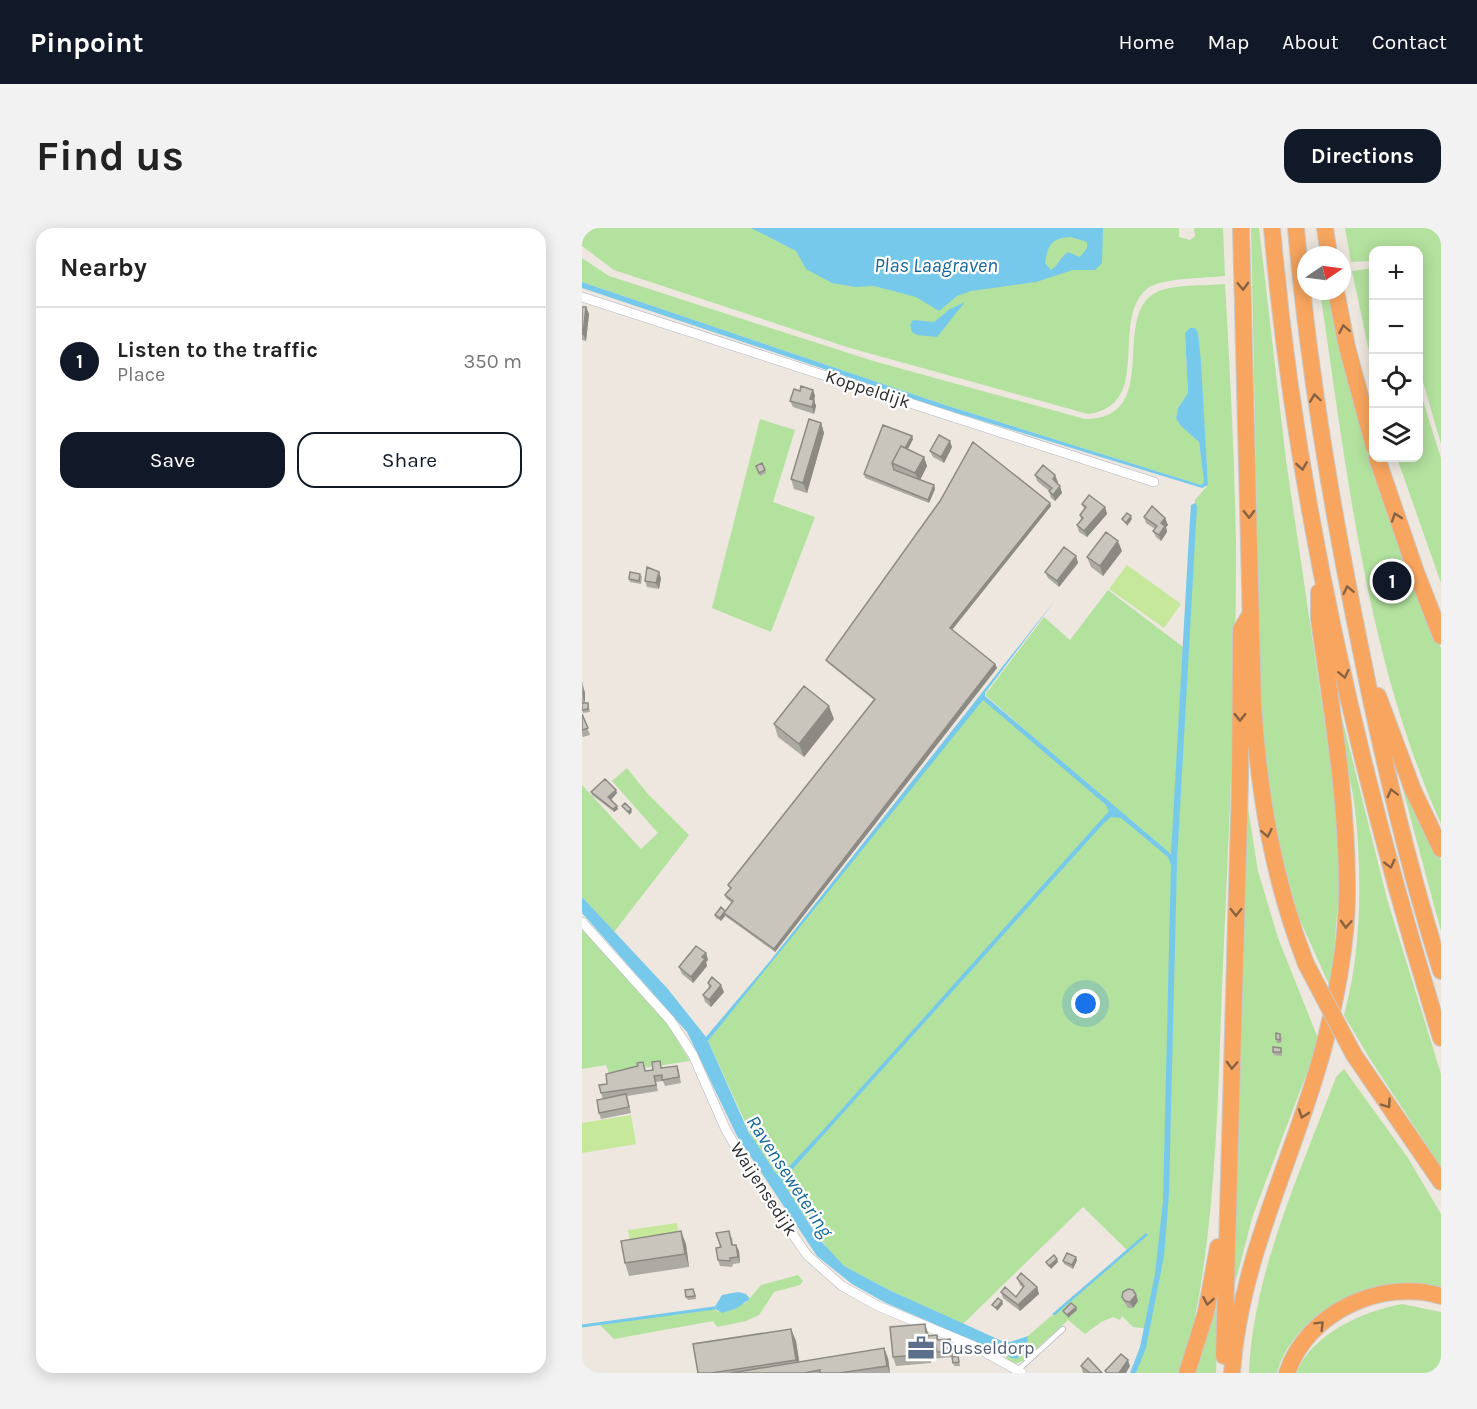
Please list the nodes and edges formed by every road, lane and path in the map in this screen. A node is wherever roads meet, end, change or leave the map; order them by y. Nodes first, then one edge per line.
1 (1241, 228) edge
2 (1272, 228) edge
3 (1296, 228) edge
4 (1325, 228) edge
5 (1328, 246) edge
6 (582, 297) edge
7 (1338, 300) edge
8 (1369, 428) edge
9 (1378, 462) edge
10 (1154, 482) dead end
11 (1319, 567) junction
12 (1251, 613) junction
13 (1441, 636) edge
14 (1360, 647) junction
15 (1441, 849) edge
16 (582, 922) edge
17 (1441, 971) edge
18 (1441, 1038) edge
19 (1228, 1181) junction
20 (1441, 1182) edge
21 (1441, 1296) edge
22 (1063, 1329) dead end
23 (1020, 1372) edge
24 (1187, 1373) edge
25 (1224, 1373) edge
26 (1232, 1373) edge
27 (1287, 1373) edge

1 -> 12 highway
2 -> 11 highway
14 -> 3 highway
4 - 5 highway
6 - 10 street, Koppeldijk
8 -> 7 highway
13 -> 9 highway
11 -> 18 highway
11 -> 26 highway
12 -> 19 highway
12 -> 20 highway, bridge
14 - 15 highway
17 -> 14 highway
16 - 23 street, Waijensedijk
19 -> 24 highway
19 - 25 highway
27 -> 21 highway
22 - 23 lane

